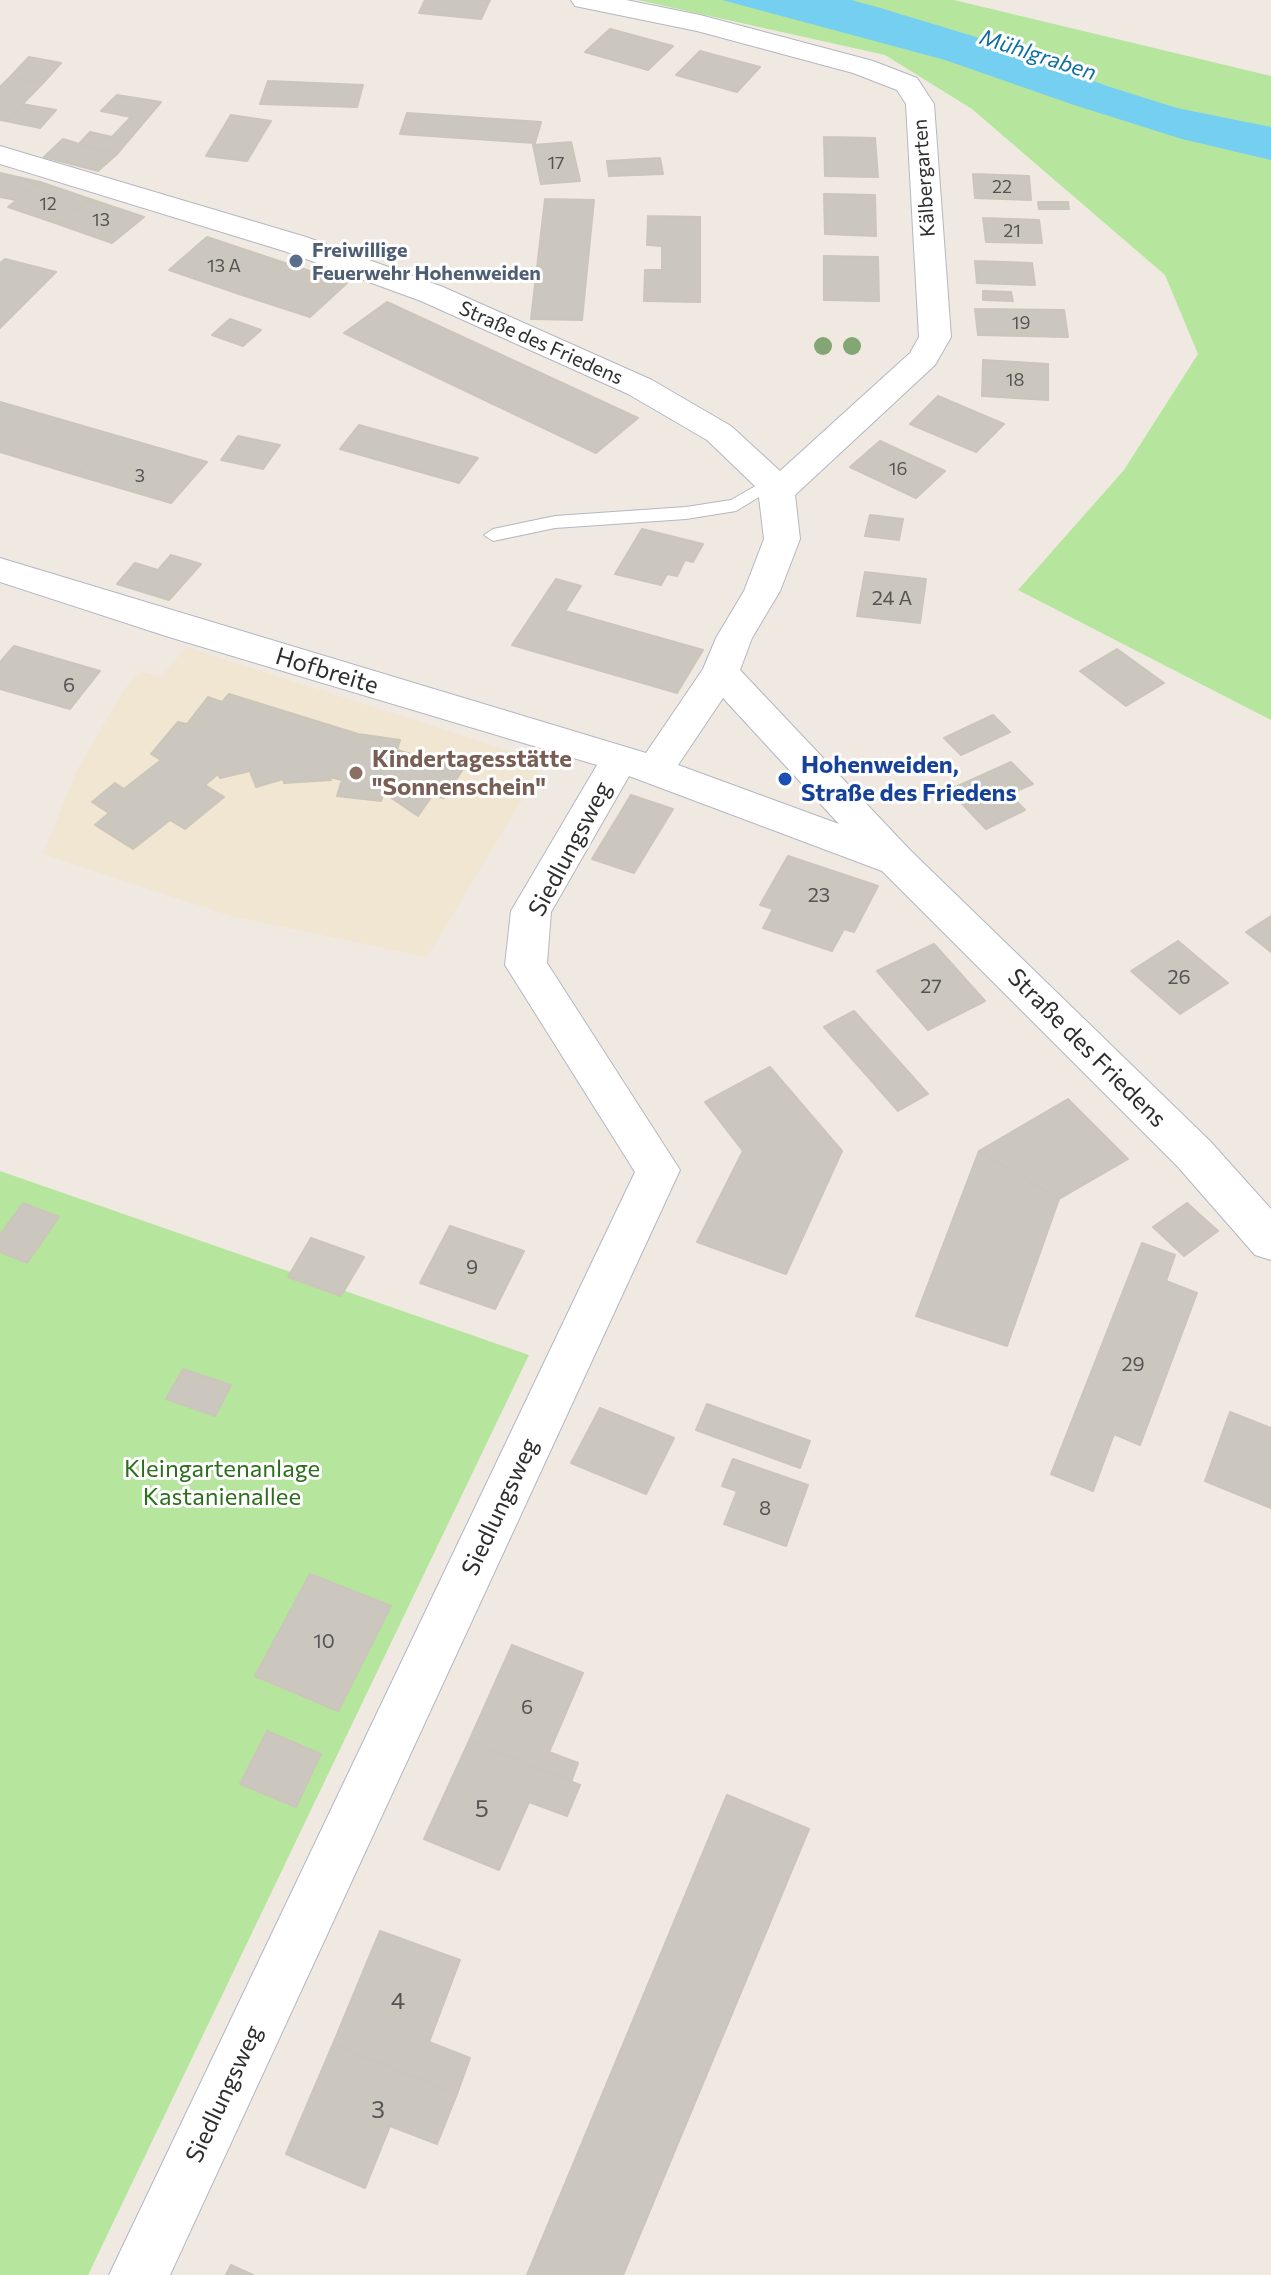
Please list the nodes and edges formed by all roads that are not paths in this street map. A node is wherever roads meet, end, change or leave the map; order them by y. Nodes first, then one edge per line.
1 (585, 0) edge
2 (0, 155) edge
3 (774, 487) junction
4 (493, 535) dead end
5 (0, 570) edge
6 (721, 672) junction
7 (637, 765) junction
8 (896, 860) junction
9 (1271, 1241) edge
10 (139, 2275) edge

1 - 3 street, Kälbergarten
2 - 3 street, Straße des Friedens
3 - 4 lane
3 - 6 street
5 - 7 street, Hofbreite
6 - 7 street
6 - 8 street, Straße des Friedens
7 - 8 street, Straße des Friedens
7 - 10 street, Siedlungsweg
8 - 9 street, Straße des Friedens

